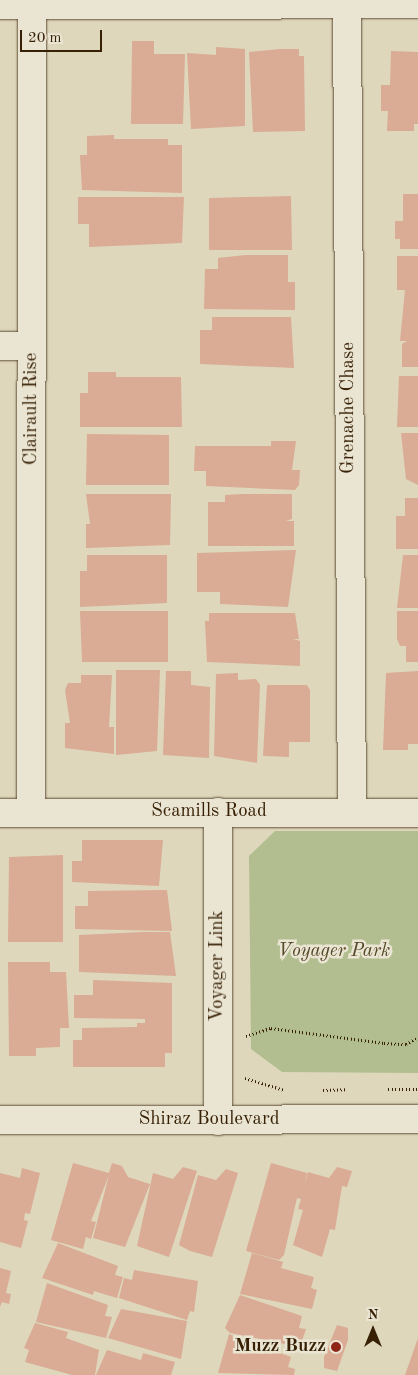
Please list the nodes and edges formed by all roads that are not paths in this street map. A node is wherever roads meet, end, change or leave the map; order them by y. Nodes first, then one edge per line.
1 (347, 4) junction
2 (418, 4) edge
3 (0, 5) edge
4 (32, 5) junction
5 (0, 346) edge
6 (32, 346) junction
7 (218, 812) junction
8 (352, 812) junction
9 (0, 813) edge
10 (31, 813) junction
11 (418, 813) edge
12 (418, 1119) edge
13 (0, 1120) edge
14 (218, 1121) junction

1 - 2 street
1 - 4 street
1 - 8 street, Grenache Chase
3 - 4 street
4 - 6 street, Clairault Rise
5 - 6 street
6 - 10 street, Clairault Rise
7 - 8 street, Scamills Road
7 - 10 street, Scamills Road
7 - 14 street, Voyager Link
8 - 11 street, Scamills Road
9 - 10 street, Scamills Road
12 - 14 street, Shiraz Boulevard
13 - 14 street, Shiraz Boulevard

